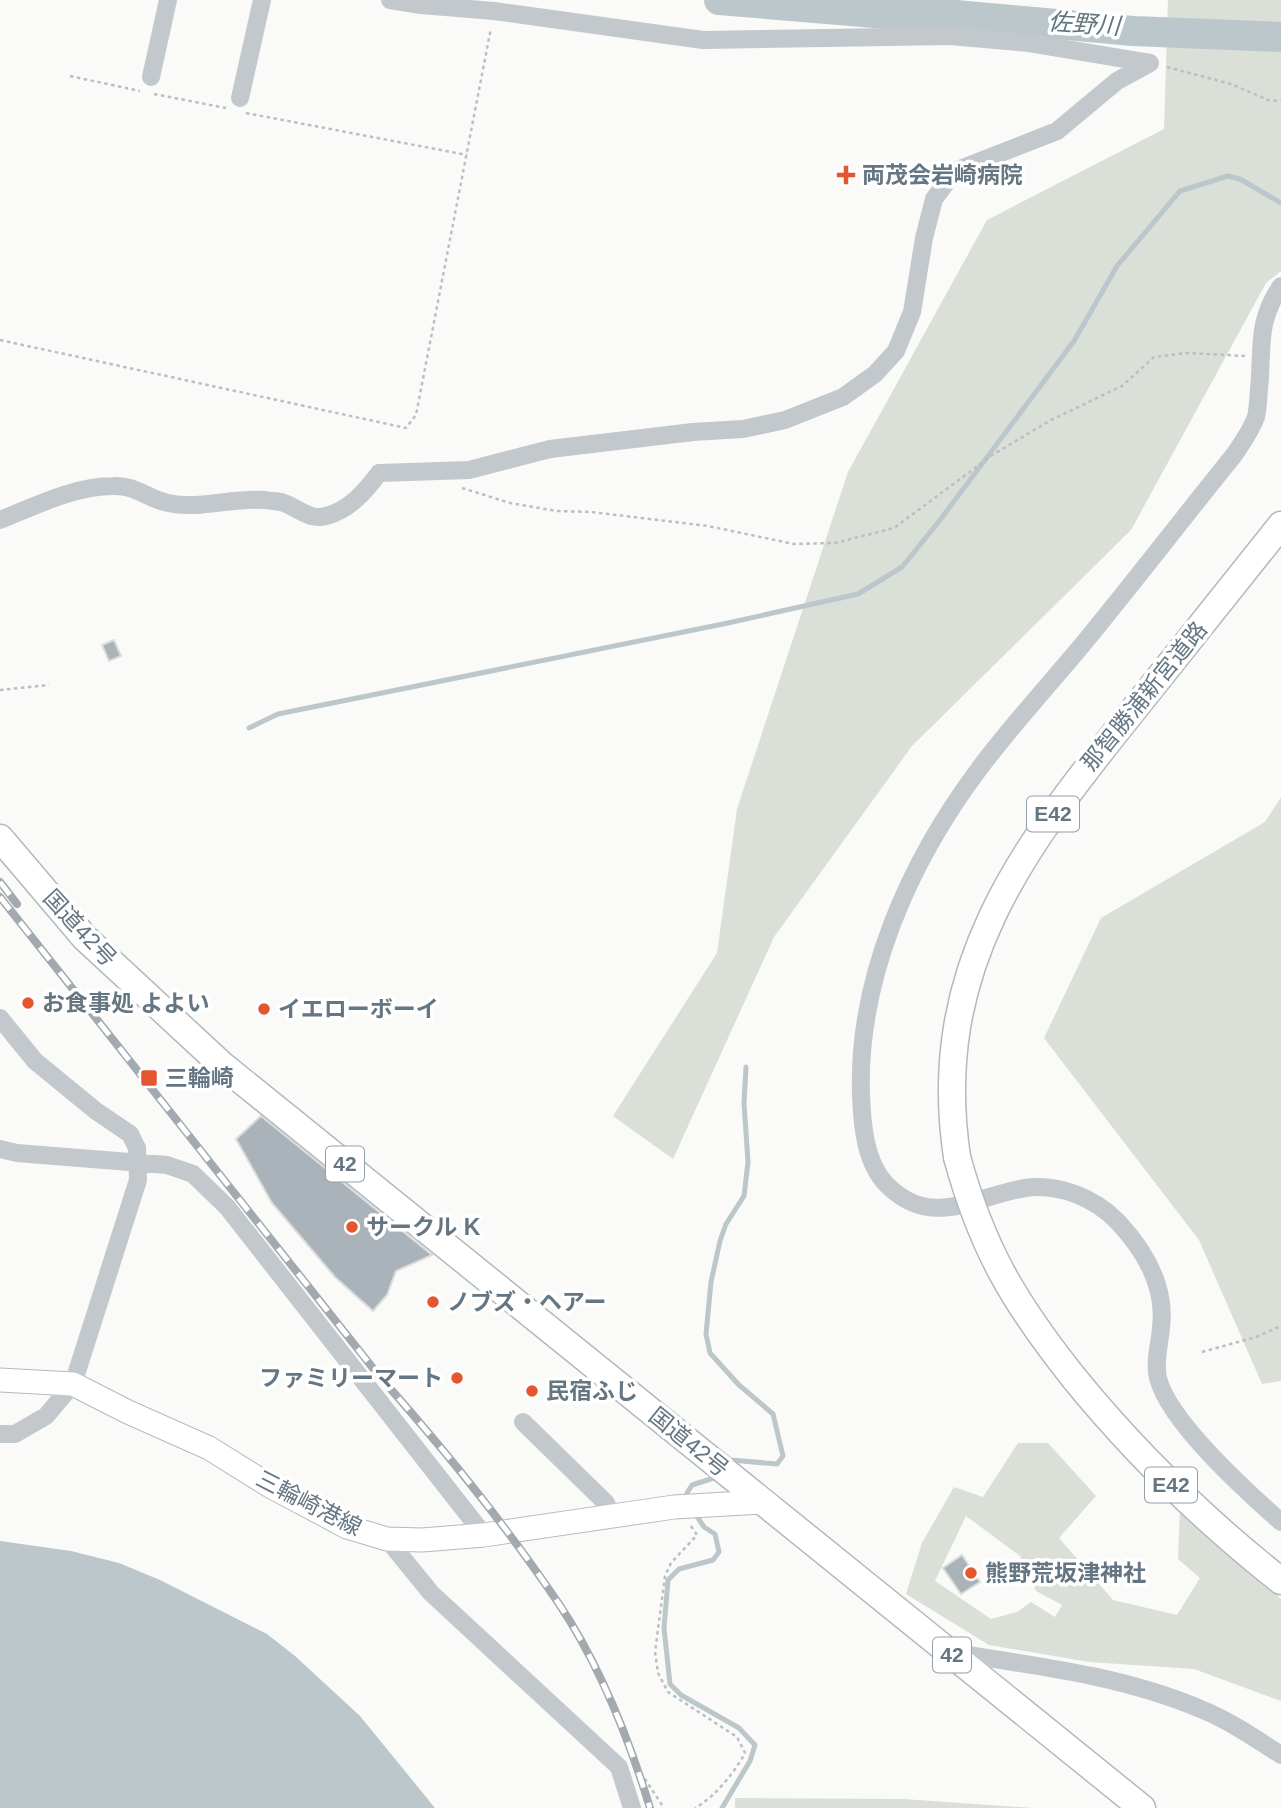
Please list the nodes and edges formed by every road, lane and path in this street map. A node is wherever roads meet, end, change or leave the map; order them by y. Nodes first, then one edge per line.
1 (168, 0) edge
2 (262, 0) edge
3 (390, 0) edge
4 (495, 11) junction
5 (1150, 63) junction
6 (70, 76) dead end
7 (151, 77) dead end
8 (1281, 101) edge
9 (238, 106) junction
10 (467, 155) junction
11 (1281, 286) edge
12 (0, 340) edge
13 (1262, 357) junction
14 (440, 470) junction
15 (0, 520) edge
16 (1281, 526) edge
17 (49, 685) dead end
18 (0, 690) edge
19 (0, 838) edge
20 (0, 1018) edge
21 (0, 1149) edge
22 (137, 1163) junction
23 (1281, 1326) edge
24 (1202, 1352) dead end
25 (0, 1380) edge
26 (73, 1384) junction
27 (523, 1422) dead end
28 (0, 1434) edge
29 (762, 1502) junction
30 (611, 1516) junction
31 (680, 1516) junction
32 (1281, 1522) edge
33 (484, 1535) junction
34 (387, 1539) junction
35 (1281, 1581) edge
36 (949, 1653) junction
37 (1281, 1755) edge
38 (638, 1767) dead end
39 (632, 1808) edge
40 (664, 1808) edge
41 (695, 1808) edge
42 (1142, 1808) edge

1 - 7 street
2 - 9 street
3 - 4 street
4 - 5 street
4 - 10 path
5 - 8 path
5 - 14 street
6 - 9 path
9 - 10 path
10 - 12 path
11 - 13 street
13 - 14 path
13 - 32 street
14 - 15 street
16 - 35 highway, 那智勝浦新宮道路 / E42, bridge
17 - 18 path
19 - 29 highway, 国道42号 / 42
20 - 22 street
21 - 22 street
22 - 26 street
22 - 33 street
23 - 24 path
25 - 26 main road, 三輪崎港線
26 - 28 street
26 - 34 main road, 三輪崎港線
27 - 30 street
29 - 31 main road, 三輪崎港線
29 - 36 highway, 国道42号 / 42
30 - 31 main road, 三輪崎港線
30 - 33 main road, 三輪崎港線
31 - 41 path
33 - 34 main road, 三輪崎港線
34 - 39 street
36 - 37 street
36 - 42 highway, 国道42号 / 42
38 - 40 path

